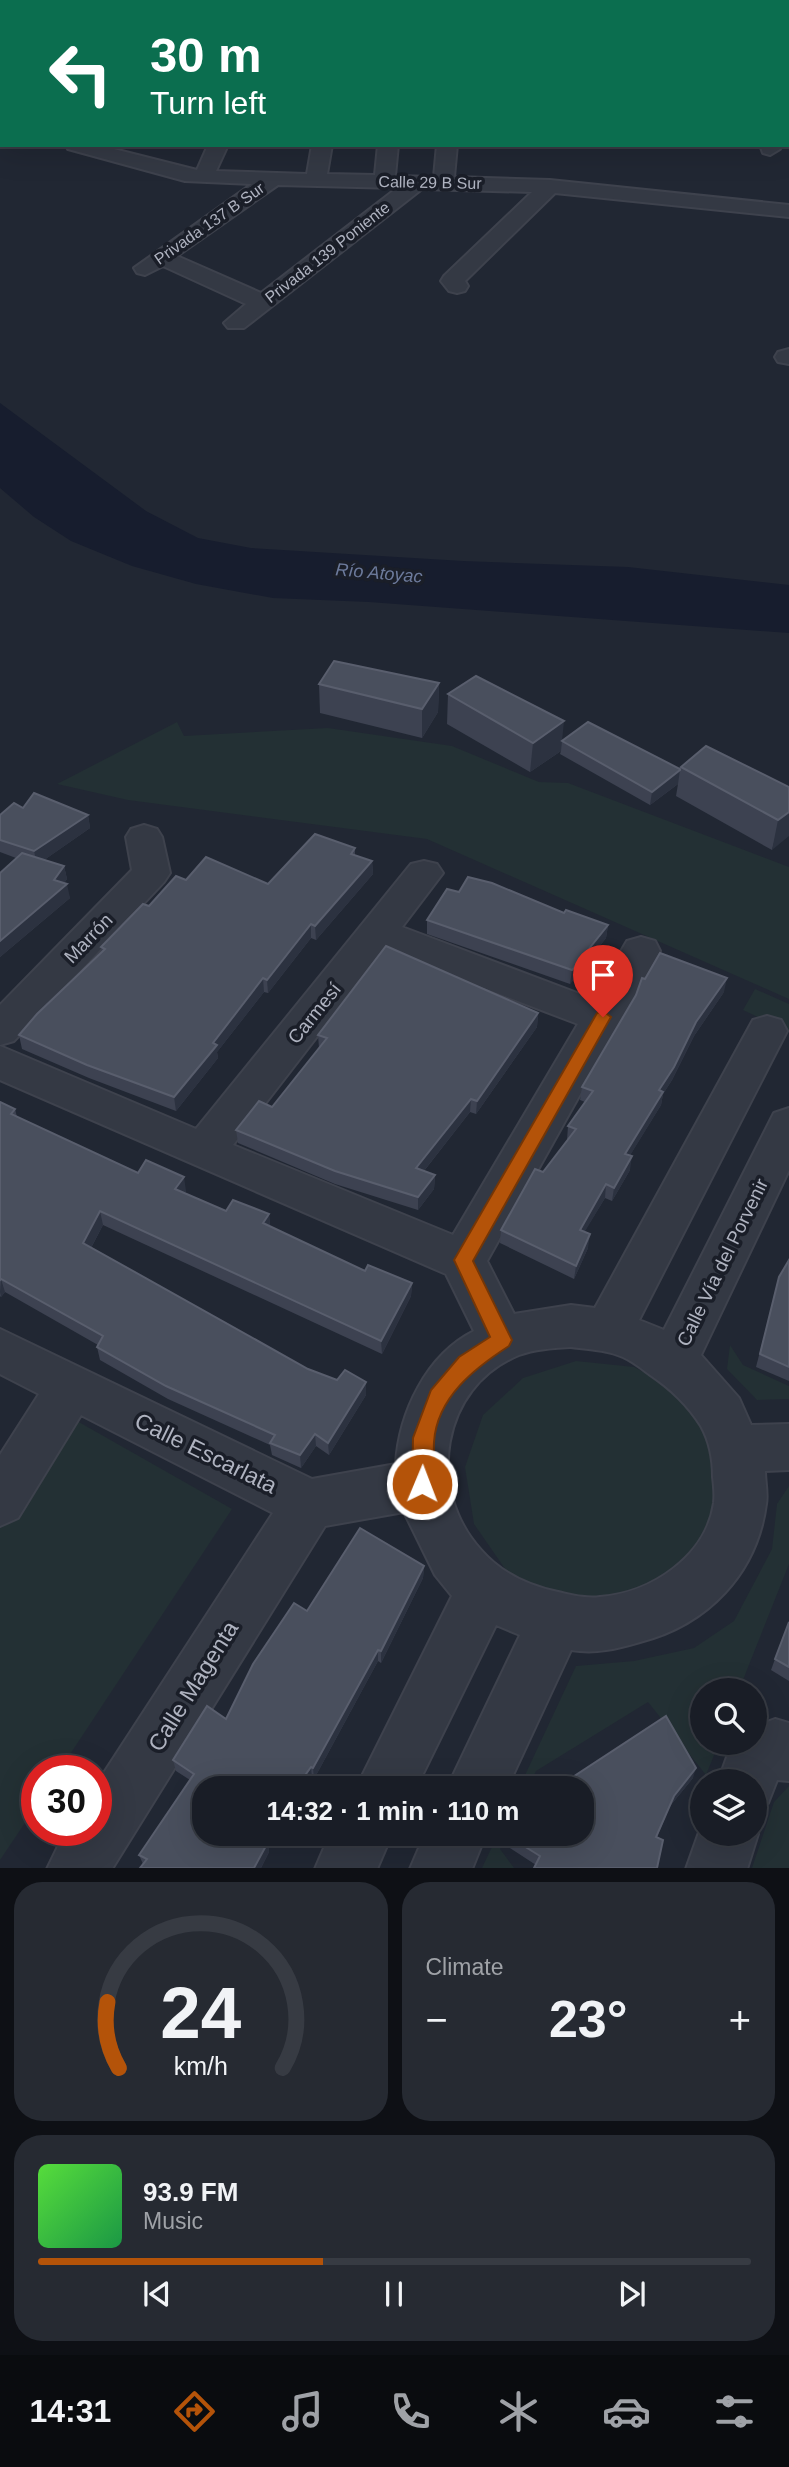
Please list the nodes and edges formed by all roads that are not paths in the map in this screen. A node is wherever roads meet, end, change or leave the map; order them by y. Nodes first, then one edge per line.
1 (92, 147) edge
2 (217, 147) edge
3 (322, 147) edge
4 (388, 147) edge
5 (447, 147) edge
6 (118, 150) edge
7 (204, 177) junction
8 (273, 178) junction
9 (316, 180) junction
10 (385, 181) junction
11 (418, 182) junction
12 (443, 182) junction
13 (550, 186) junction
14 (789, 211) edge
15 (457, 286) dead end
16 (262, 302) junction
17 (236, 323) dead end
18 (144, 837) dead end
19 (424, 873) dead end
20 (379, 933) junction
21 (641, 951) dead end
22 (603, 1017) junction
23 (0, 1030) edge
24 (767, 1031) dead end
25 (0, 1062) edge
26 (789, 1125) edge
27 (203, 1151) junction
28 (463, 1260) junction
29 (608, 1331) junction
30 (502, 1340) junction
31 (0, 1350) edge
32 (673, 1361) junction
33 (71, 1387) junction
34 (789, 1447) edge
35 (737, 1449) junction
36 (422, 1484) junction
37 (0, 1501) edge
38 (309, 1504) junction
39 (485, 1588) junction
40 (557, 1619) junction
41 (789, 1752) edge
42 (751, 1769) edge
43 (391, 1776) edge
44 (483, 1776) edge
45 (356, 1846) edge
46 (450, 1846) edge
47 (724, 1846) edge
48 (77, 1868) edge
49 (345, 1868) edge
50 (440, 1868) edge
51 (716, 1868) edge

1 - 6 street, Calle 29 B Sur
2 - 7 street
3 - 9 street
4 - 10 street
5 - 12 street
6 - 7 street, Calle 29 B Sur
7 - 8 street, Calle 29 B Sur
8 - 9 street, Calle 29 B Sur
8 - 16 street, Privada 137 B Sur
9 - 10 street, Calle 29 B Sur
10 - 11 street, Calle 29 B Sur
11 - 12 street, Calle 29 B Sur
11 - 16 street, Privada 139 Poniente
12 - 13 street, Calle 29 B Sur
13 - 14 street, Calle 29 B Sur
13 - 15 street
16 - 17 street, Privada 139 Poniente
18 - 23 street, Marrón
19 - 20 street, Carmesí
20 - 22 street
20 - 27 street, Carmesí
21 - 22 street
22 - 28 street
24 - 29 street
25 - 27 street
26 - 32 street, Calle Vía del Porvenir
27 - 28 street
28 - 30 street
29 - 30 street
29 - 32 street
30 - 36 street
31 - 33 street, Calle Escarlata
32 - 35 street
33 - 37 street
33 - 38 street, Calle Escarlata
34 - 35 street
35 - 40 street
36 - 38 street
36 - 39 street
38 - 48 street, Calle Magenta
39 - 40 street
39 - 43 street
40 - 44 street
41 - 42 street
45 - 49 street
46 - 50 street
47 - 51 street

